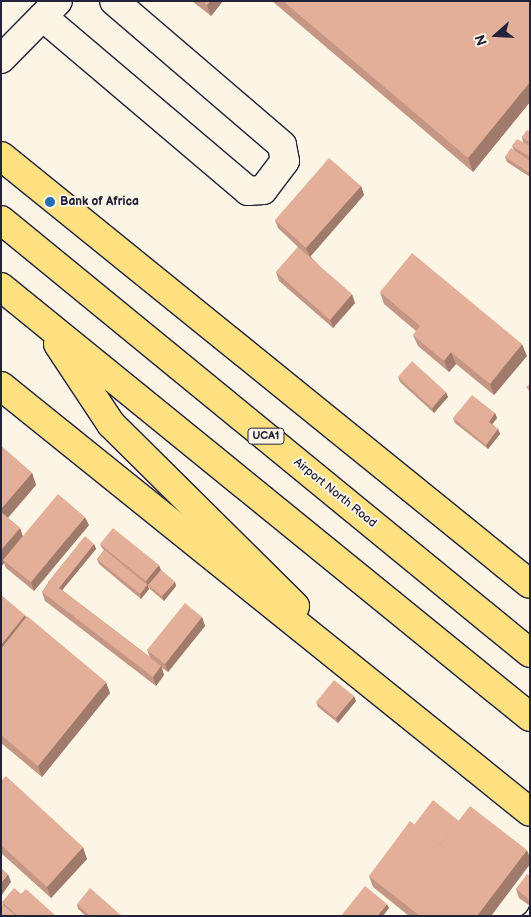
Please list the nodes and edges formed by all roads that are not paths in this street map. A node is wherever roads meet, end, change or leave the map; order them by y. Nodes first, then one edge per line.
1 (114, 1) edge
2 (50, 9) edge
3 (1, 59) edge
4 (1, 156) edge
5 (1, 220) edge
6 (1, 287) edge
7 (42, 320) junction
8 (1, 386) edge
9 (530, 584) edge
10 (530, 653) edge
11 (351, 668) junction
12 (530, 717) edge
13 (530, 812) edge
14 (530, 877) edge
15 (499, 916) edge

1 - 2 lane
2 - 3 lane
4 - 9 main road
5 - 10 main road, Airport North Road / UCA1
6 - 7 main road
7 - 11 main road
7 - 12 main road
8 - 11 main road
11 - 13 main road
14 - 15 lane

